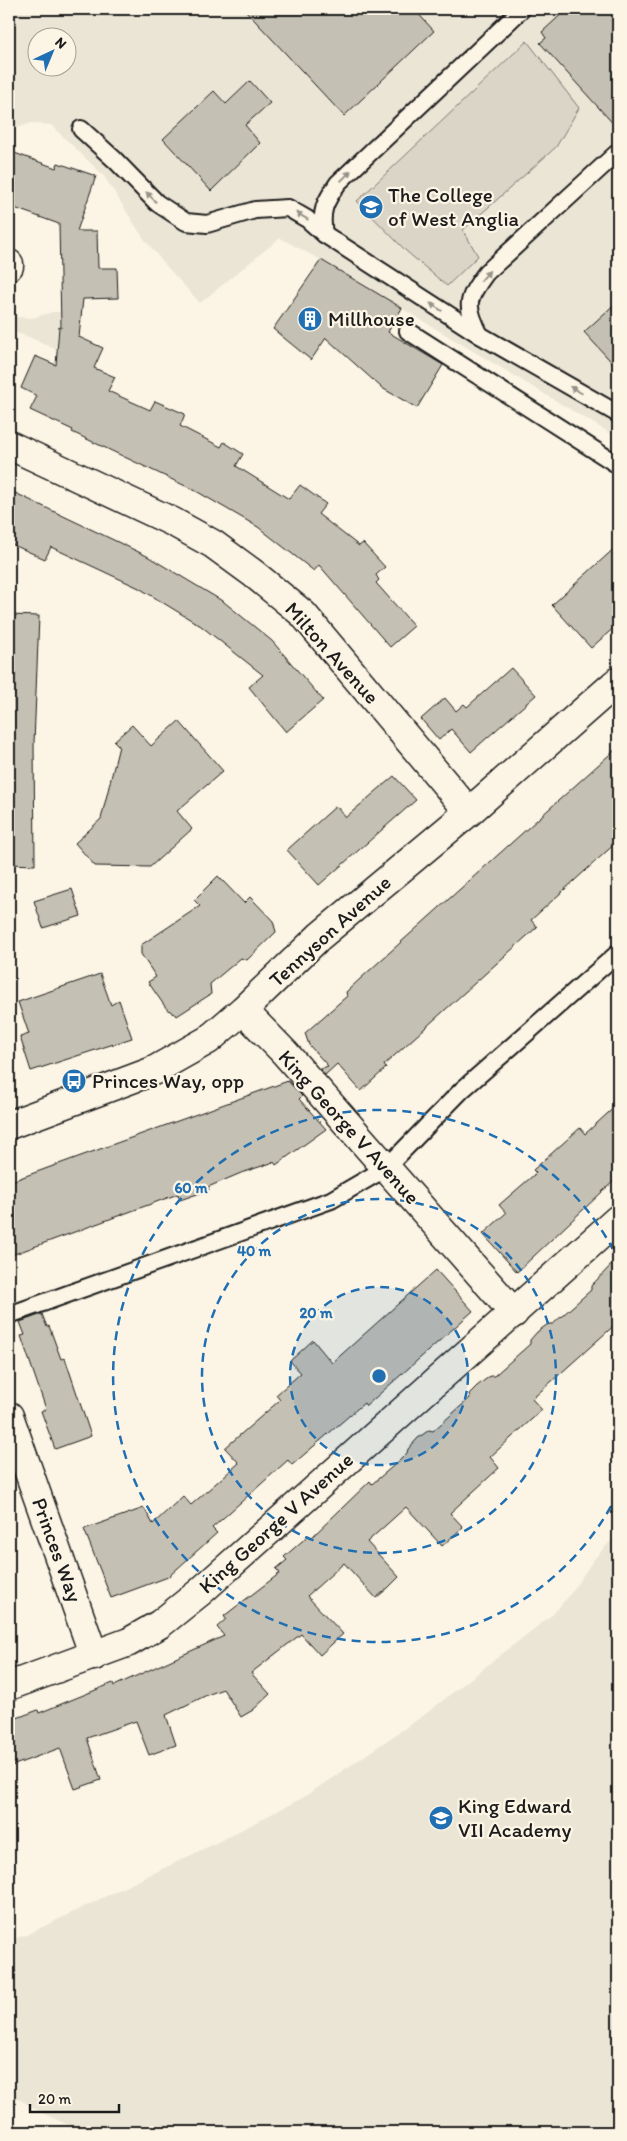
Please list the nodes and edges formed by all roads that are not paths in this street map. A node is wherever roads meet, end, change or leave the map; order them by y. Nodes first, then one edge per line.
1 (522, 9) edge
2 (81, 129) dead end
3 (618, 152) edge
4 (324, 234) junction
5 (408, 330) dead end
6 (480, 335) junction
7 (618, 414) edge
8 (9, 445) edge
9 (618, 465) edge
10 (618, 681) edge
11 (468, 812) junction
12 (618, 953) edge
13 (243, 1010) junction
14 (9, 1125) edge
15 (386, 1168) junction
16 (618, 1219) edge
17 (514, 1313) junction
18 (9, 1316) edge
19 (9, 1416) edge
20 (94, 1656) junction
21 (9, 1686) edge

4 -> 1 lane
4 -> 2 lane
6 -> 3 lane
6 -> 4 lane
5 - 9 lane
7 -> 6 lane
8 - 11 street, Milton Avenue
10 - 11 street, Tennyson Avenue
11 - 13 street, Tennyson Avenue
12 - 15 lane
13 - 14 street, Tennyson Avenue
13 - 15 street, King George V Avenue
15 - 17 street, King George V Avenue
15 - 18 lane
16 - 17 street, King George V Avenue
17 - 20 street, King George V Avenue
19 - 20 street, Princes Way
20 - 21 street, King George V Avenue

